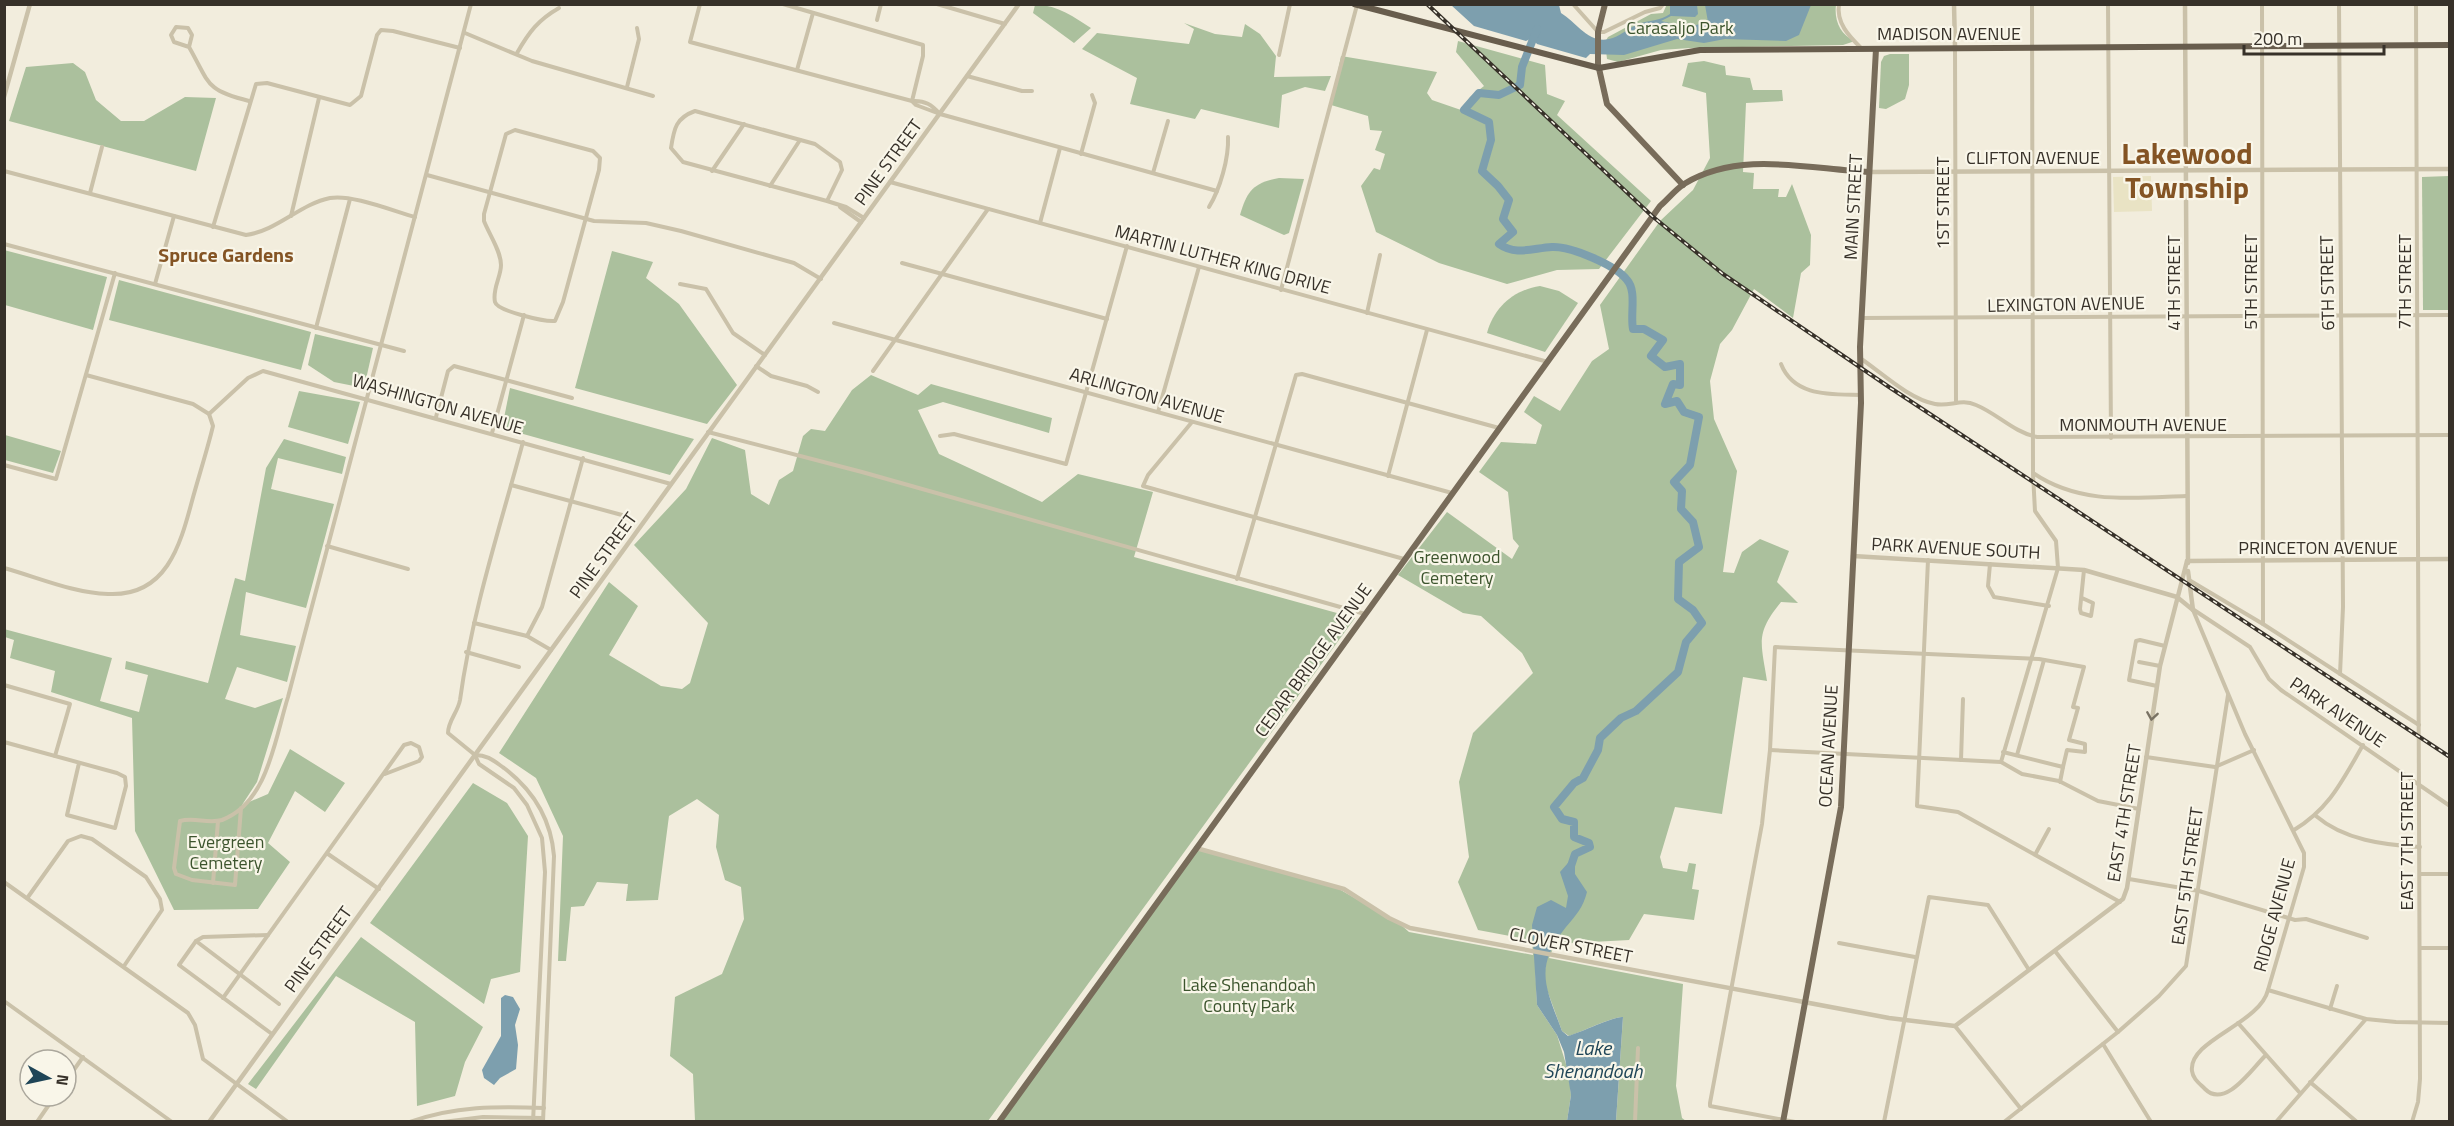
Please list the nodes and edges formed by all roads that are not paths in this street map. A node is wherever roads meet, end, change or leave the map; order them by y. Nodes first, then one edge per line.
1 (30, 4) edge
2 (471, 4) edge
3 (700, 4) edge
4 (783, 4) edge
5 (881, 4) edge
6 (937, 4) edge
7 (1018, 4) edge
8 (1290, 4) edge
9 (1605, 4) edge
10 (1839, 4) edge
11 (1954, 4) edge
12 (2032, 4) edge
13 (2108, 4) edge
14 (2185, 4) edge
15 (2262, 4) edge
16 (2339, 4) edge
17 (2416, 4) edge
18 (1356, 5) edge
19 (1573, 5) edge
20 (1662, 6) edge
21 (560, 8) dead end
22 (813, 13) junction
23 (877, 20) dead end
24 (1005, 24) junction
25 (637, 28) dead end
26 (1598, 32) junction
27 (465, 33) junction
28 (2340, 45) junction
29 (2416, 45) junction
30 (2450, 45) edge
31 (2186, 46) junction
32 (2263, 46) junction
33 (189, 47) junction
34 (1955, 47) junction
35 (2032, 47) junction
36 (2109, 47) junction
37 (460, 48) junction
38 (1862, 49) junction
39 (1876, 49) junction
40 (517, 53) junction
41 (1279, 55) dead end
42 (1599, 67) junction
43 (797, 70) junction
44 (967, 76) junction
45 (627, 87) junction
46 (1032, 91) dead end
47 (1092, 95) dead end
48 (653, 96) dead end
49 (4, 97) edge
50 (319, 98) junction
51 (249, 101) junction
52 (912, 101) junction
53 (940, 114) junction
54 (1168, 121) dead end
55 (744, 124) junction
56 (1228, 137) dead end
57 (800, 140) junction
58 (102, 147) dead end
59 (1060, 148) junction
60 (1081, 154) junction
61 (2417, 169) junction
62 (2450, 169) edge
63 (2109, 170) junction
64 (2186, 170) junction
65 (2262, 170) junction
66 (2339, 170) junction
67 (4, 171) edge
68 (712, 171) junction
69 (2032, 171) junction
70 (1869, 172) junction
71 (1955, 172) junction
72 (1153, 173) junction
73 (427, 175) junction
74 (890, 182) junction
75 (1683, 185) junction
76 (770, 186) junction
77 (1216, 191) junction
78 (489, 192) junction
79 (90, 193) junction
80 (350, 199) junction
81 (827, 201) junction
82 (1209, 207) dead end
83 (988, 209) junction
84 (174, 216) junction
85 (291, 216) junction
86 (415, 217) junction
87 (586, 219) junction
88 (862, 220) junction
89 (1040, 223) junction
90 (213, 227) junction
91 (4, 244) edge
92 (1127, 246) junction
93 (1380, 255) dead end
94 (902, 262) dead end
95 (1199, 267) junction
96 (115, 273) junction
97 (942, 273) junction
98 (821, 280) junction
99 (154, 284) junction
100 (680, 284) dead end
101 (1281, 290) junction
102 (1366, 312) junction
103 (524, 315) junction
104 (2341, 315) junction
105 (2418, 315) junction
106 (2450, 315) edge
107 (2110, 316) junction
108 (2186, 316) junction
109 (2263, 316) junction
110 (2033, 317) junction
111 (1862, 318) junction
112 (1956, 318) junction
113 (1107, 319) junction
114 (834, 323) dead end
115 (316, 328) junction
116 (1428, 330) junction
117 (895, 340) junction
118 (380, 345) junction
119 (404, 351) dead end
120 (765, 355) junction
121 (1859, 358) junction
122 (1548, 362) junction
123 (1781, 363) dead end
124 (756, 366) junction
125 (1860, 366) joint
126 (873, 370) dead end
127 (86, 375) junction
128 (506, 381) junction
129 (1087, 391) junction
130 (818, 392) dead end
131 (1861, 395) junction
132 (366, 398) junction
133 (572, 398) dead end
134 (1956, 401) junction
135 (1407, 404) junction
136 (1158, 412) junction
137 (209, 414) junction
138 (436, 417) junction
139 (1192, 421) junction
140 (1500, 428) junction
141 (708, 432) junction
142 (492, 433) junction
143 (2450, 435) edge
144 (940, 436) dead end
145 (2342, 436) junction
146 (2418, 436) junction
147 (2034, 437) junction
148 (2186, 437) junction
149 (2263, 437) junction
150 (2111, 438) junction
151 (523, 442) junction
152 (1275, 444) junction
153 (583, 458) junction
154 (4, 465) edge
155 (2033, 473) junction
156 (1388, 476) junction
157 (671, 484) junction
158 (511, 485) junction
159 (1453, 494) junction
160 (2186, 495) junction
161 (571, 501) junction
162 (622, 515) dead end
163 (1254, 516) junction
164 (327, 546) junction
165 (1853, 556) junction
166 (1405, 559) junction
167 (2450, 559) edge
168 (1928, 560) junction
169 (2263, 560) junction
170 (2419, 560) junction
171 (2187, 561) junction
172 (2343, 561) junction
173 (1990, 564) junction
174 (4, 568) edge
175 (2058, 568) junction
176 (408, 569) dead end
177 (2084, 570) junction
178 (1237, 579) junction
179 (2189, 580) junction
180 (2177, 597) junction
181 (2082, 598) junction
182 (2049, 606) junction
183 (2193, 610) junction
184 (1366, 614) junction
185 (474, 623) junction
186 (2263, 624) junction
187 (527, 636) junction
188 (2165, 646) junction
189 (551, 650) junction
190 (1848, 651) junction
191 (466, 652) junction
192 (1923, 654) junction
193 (2032, 659) junction
194 (2044, 660) junction
195 (2139, 662) dead end
196 (2160, 666) junction
197 (519, 667) dead end
198 (2340, 674) junction
199 (4, 686) edge
200 (2157, 686) junction
201 (2228, 694) junction
202 (1963, 699) dead end
203 (2419, 725) junction
204 (2069, 740) junction
205 (4, 742) edge
206 (2363, 745) junction
207 (1770, 750) junction
208 (2067, 750) junction
209 (2254, 750) junction
210 (2003, 752) junction
211 (475, 754) junction
212 (1844, 754) junction
213 (2017, 755) junction
214 (55, 756) junction
215 (2146, 757) junction
216 (1919, 758) junction
217 (1961, 760) junction
218 (2001, 762) junction
219 (79, 763) junction
220 (2063, 766) junction
221 (2217, 766) junction
222 (385, 774) junction
223 (2060, 782) junction
224 (2420, 786) junction
225 (2450, 806) edge
226 (241, 808) junction
227 (2139, 809) junction
228 (2316, 816) junction
229 (218, 820) junction
230 (2049, 829) dead end
231 (2294, 830) junction
232 (2420, 847) junction
233 (1196, 848) junction
234 (328, 854) junction
235 (2036, 854) junction
236 (545, 856) junction
237 (554, 856) junction
238 (2420, 874) junction
239 (2450, 874) edge
240 (2128, 879) junction
241 (4, 882) edge
242 (213, 883) junction
243 (379, 889) junction
244 (2199, 891) junction
245 (28, 897) junction
246 (2120, 902) junction
247 (2289, 918) junction
248 (268, 935) junction
249 (2367, 938) dead end
250 (196, 941) junction
251 (1839, 943) dead end
252 (2420, 948) junction
253 (2450, 948) edge
254 (2055, 951) junction
255 (1915, 957) junction
256 (540, 964) junction
257 (550, 965) junction
258 (124, 966) junction
259 (2030, 970) junction
260 (240, 974) junction
261 (2337, 986) dead end
262 (1732, 989) junction
263 (2268, 990) junction
264 (223, 998) junction
265 (4, 1001) edge
266 (1807, 1003) junction
267 (279, 1004) dead end
268 (2330, 1009) junction
269 (2366, 1019) junction
270 (1904, 1020) junction
271 (2238, 1023) junction
272 (2420, 1023) junction
273 (2450, 1023) edge
274 (1955, 1026) junction
275 (2118, 1032) junction
276 (273, 1034) junction
277 (2103, 1044) junction
278 (1638, 1048) dead end
279 (2265, 1056) junction
280 (83, 1057) junction
281 (78, 1064) edge
282 (2310, 1082) junction
283 (236, 1084) junction
284 (2300, 1094) junction
285 (47, 1108) edge
286 (534, 1108) junction
287 (544, 1108) junction
288 (2020, 1109) junction
289 (533, 1120) edge
290 (543, 1120) edge
291 (1783, 1120) edge
292 (37, 1122) edge
293 (172, 1122) edge
294 (209, 1122) edge
295 (288, 1122) edge
296 (410, 1122) edge
297 (443, 1122) edge
298 (999, 1122) edge
299 (1635, 1122) edge
300 (1795, 1122) edge
301 (1884, 1122) edge
302 (2004, 1122) edge
303 (2151, 1122) edge
304 (2276, 1122) edge
305 (2357, 1122) edge
306 (2412, 1122) edge

1 - 49 street
2 - 27 street
3 - 43 street
4 - 22 street
5 - 23 street
6 - 24 street
7 - 24 street, PINE STREET
8 - 41 street
9 - 26 main road
10 - 38 street
11 - 34 street, 1ST STREET
12 - 35 street
13 - 36 street
14 - 31 street, 4TH STREET
15 - 32 street, 5TH STREET
16 - 28 street, 6TH STREET
17 - 29 street, 7TH STREET
18 - 42 highway, MADISON AVENUE
18 - 101 street
19 - 26 street
20 - 26 street
21 - 40 street
22 - 43 street
22 - 52 street
24 - 44 street, PINE STREET
25 - 45 street
26 - 42 main road
27 - 37 street
27 - 40 street
28 - 29 highway, MADISON AVENUE
28 - 32 highway, MADISON AVENUE
28 - 66 street, 6TH STREET
29 - 30 highway, MADISON AVENUE
29 - 61 street, 7TH STREET
31 - 32 highway, MADISON AVENUE
31 - 36 highway, MADISON AVENUE
31 - 64 street, 4TH STREET
32 - 65 street, 5TH STREET
33 - 33 street
33 - 51 street
34 - 35 highway, MADISON AVENUE
34 - 39 highway, MADISON AVENUE
34 - 71 street, 1ST STREET
35 - 36 highway, MADISON AVENUE
35 - 69 street
36 - 63 street
37 - 50 street
37 - 73 street
38 - 39 highway, MADISON AVENUE
38 - 42 highway, MADISON AVENUE
39 - 70 main road, MAIN STREET
40 - 45 street
42 - 75 main road
43 - 52 street
44 - 46 street
44 - 53 street, PINE STREET
45 - 48 street
47 - 60 street
50 - 51 street
50 - 85 street
51 - 90 street
52 - 53 street
53 - 59 street
53 - 74 street, PINE STREET
54 - 72 street
55 - 57 street
55 - 68 street
55 - 68 street
56 - 77 street
57 - 76 street
57 - 81 street
58 - 79 street
59 - 60 street
59 - 89 street
60 - 72 street
61 - 62 street, CLIFTON AVENUE
61 - 66 street, CLIFTON AVENUE
61 - 105 street, 7TH STREET
63 - 64 street, CLIFTON AVENUE
63 - 69 street, CLIFTON AVENUE
63 - 107 street
64 - 65 street, CLIFTON AVENUE
64 - 108 street, 4TH STREET
65 - 66 street, CLIFTON AVENUE
65 - 109 street, 5TH STREET
66 - 104 street, 6TH STREET
67 - 79 street
68 - 76 street
69 - 71 street, CLIFTON AVENUE
69 - 110 street
70 - 71 street, CLIFTON AVENUE
70 - 75 main road
70 - 111 main road, MAIN STREET
71 - 112 street, 1ST STREET
72 - 77 street
73 - 78 street
73 - 86 street
74 - 83 street, MARTIN LUTHER KING DRIVE
74 - 88 street, PINE STREET
75 - 122 main road, CEDAR BRIDGE AVENUE
76 - 81 street
77 - 82 street
78 - 87 street
78 - 87 street
78 - 103 street
79 - 84 street
80 - 85 street
80 - 86 street
80 - 115 street
81 - 88 street
83 - 89 street, MARTIN LUTHER KING DRIVE
83 - 97 street
84 - 90 street
84 - 99 street
85 - 90 street
86 - 118 street
87 - 98 street
87 - 103 street
88 - 98 street, PINE STREET
89 - 92 street, MARTIN LUTHER KING DRIVE
91 - 96 street
92 - 95 street, MARTIN LUTHER KING DRIVE
92 - 113 street
93 - 102 street
94 - 97 street
95 - 101 street, MARTIN LUTHER KING DRIVE
95 - 136 street
96 - 99 street
96 - 127 street
97 - 113 street
97 - 117 street
98 - 120 street, PINE STREET
99 - 115 street
100 - 120 street
101 - 102 street, MARTIN LUTHER KING DRIVE
102 - 116 street, MARTIN LUTHER KING DRIVE
103 - 128 street
104 - 105 street, LEXINGTON AVENUE
104 - 109 street, LEXINGTON AVENUE
104 - 145 street, 6TH STREET
105 - 106 street, LEXINGTON AVENUE
105 - 146 street, 7TH STREET
107 - 108 street, LEXINGTON AVENUE
107 - 110 street, LEXINGTON AVENUE
107 - 150 street
108 - 109 street, LEXINGTON AVENUE
108 - 148 street, 4TH STREET
109 - 149 street, 5TH STREET
110 - 112 street, LEXINGTON AVENUE
110 - 147 street
111 - 112 street, LEXINGTON AVENUE
111 - 121 main road, MAIN STREET
112 - 134 street, 1ST STREET
113 - 129 street
114 - 117 street, ARLINGTON AVENUE
115 - 118 street
116 - 122 street, MARTIN LUTHER KING DRIVE
116 - 135 street
117 - 126 street
117 - 129 street, ARLINGTON AVENUE
118 - 119 street
118 - 132 street
120 - 124 street, PINE STREET
121 - 125 main road, MAIN STREET
121 - 134 street, MONMOUTH AVENUE
122 - 140 main road, CEDAR BRIDGE AVENUE
123 - 131 street
124 - 130 street
124 - 141 street, PINE STREET
125 - 131 main road, OCEAN AVENUE
127 - 137 street
127 - 154 street
128 - 133 street
128 - 138 street
128 - 142 street
129 - 136 street, ARLINGTON AVENUE
129 - 144 street
131 - 165 main road, OCEAN AVENUE
132 - 137 street, WASHINGTON AVENUE
132 - 138 street, WASHINGTON AVENUE
132 - 164 street
134 - 147 street, MONMOUTH AVENUE
135 - 140 street
135 - 152 street
135 - 156 street
136 - 139 street, ARLINGTON AVENUE
137 - 174 street
138 - 142 street, WASHINGTON AVENUE
139 - 152 street, ARLINGTON AVENUE
139 - 163 street
140 - 159 main road, CEDAR BRIDGE AVENUE
141 - 157 street, PINE STREET
141 - 178 street
142 - 151 street, WASHINGTON AVENUE
143 - 146 street, MONMOUTH AVENUE
145 - 146 street, MONMOUTH AVENUE
145 - 149 street, MONMOUTH AVENUE
145 - 172 street, 6TH STREET
146 - 170 street, 7TH STREET
147 - 150 street, MONMOUTH AVENUE
147 - 155 street
148 - 149 street, MONMOUTH AVENUE
148 - 150 street, MONMOUTH AVENUE
148 - 160 street, 4TH STREET
149 - 169 street, 5TH STREET
151 - 153 street, WASHINGTON AVENUE
151 - 158 street
152 - 156 street, ARLINGTON AVENUE
152 - 163 street
153 - 157 street, WASHINGTON AVENUE
153 - 161 street
155 - 160 street
155 - 175 street
156 - 159 street, ARLINGTON AVENUE
157 - 189 street, PINE STREET
158 - 161 street
158 - 185 street
159 - 166 main road, CEDAR BRIDGE AVENUE
160 - 171 street, 4TH STREET
161 - 162 street
161 - 187 street
163 - 166 street
163 - 178 street
164 - 176 street
164 - 226 street
165 - 168 street, PARK AVENUE SOUTH
165 - 190 main road, OCEAN AVENUE
166 - 184 main road, CEDAR BRIDGE AVENUE
167 - 170 street, PRINCETON AVENUE
168 - 173 street, PARK AVENUE SOUTH
168 - 192 street
169 - 171 street, PRINCETON AVENUE
169 - 172 street, PRINCETON AVENUE
169 - 186 street
170 - 172 street, PRINCETON AVENUE
170 - 203 street, EAST 7TH STREET
171 - 179 street, RIDGE AVENUE
171 - 180 street, EAST 4TH STREET
172 - 198 street, 6TH STREET
173 - 175 street, PARK AVENUE SOUTH
173 - 182 street
175 - 177 street, PARK AVENUE
175 - 182 street
177 - 180 street, PARK AVENUE
177 - 181 street
178 - 184 street
179 - 183 street, RIDGE AVENUE
179 - 186 street
180 - 183 street, PARK AVENUE
180 - 188 street, EAST 4TH STREET
181 - 181 street
182 - 193 street
183 - 201 street, RIDGE AVENUE
183 - 206 street, PARK AVENUE
184 - 233 main road, CEDAR BRIDGE AVENUE
185 - 187 street
185 - 191 street
186 - 198 street
187 - 189 street
188 - 196 street, EAST 4TH STREET
188 - 200 street
189 - 211 street, PINE STREET
190 - 192 street
190 - 207 street
190 - 212 main road, OCEAN AVENUE
191 - 197 street
191 - 211 street
192 - 193 street
192 - 216 street
193 - 194 street
193 - 210 street
194 - 204 street
194 - 213 street
195 - 196 street
196 - 200 street, EAST 4TH STREET
198 - 203 street
199 - 214 street
200 -> 215 street, EAST 4TH STREET
201 - 209 street, RIDGE AVENUE
201 - 221 street, EAST 5TH STREET
202 - 217 street
203 - 224 street, EAST 7TH STREET
204 - 208 street
204 - 208 street
205 - 214 street
206 - 224 street, PARK AVENUE
206 - 228 street
207 - 212 street
207 - 262 street
208 - 220 street
209 - 221 street
209 - 231 street, RIDGE AVENUE
210 - 213 street
210 - 218 street
211 - 236 street
211 - 237 street
211 - 243 street, PINE STREET
212 - 216 street
212 - 266 main road, OCEAN AVENUE
213 - 220 street
214 - 219 street
215 - 221 street
215 - 227 street, EAST 4TH STREET
216 - 217 street
216 - 235 street
217 - 218 street
218 - 223 street
219 - 219 street
220 - 223 street
221 - 244 street, EAST 5TH STREET
222 - 222 street
222 - 234 street
223 - 227 street
224 - 225 street, PARK AVENUE
224 - 232 street, EAST 7TH STREET
226 - 229 street
226 - 242 street
227 - 240 street, EAST 4TH STREET
228 - 231 street
228 - 232 street
229 - 242 street
229 - 242 street
230 - 235 street
231 - 247 street, RIDGE AVENUE
232 - 238 street, EAST 7TH STREET
233 - 262 street, CLOVER STREET
233 - 298 main road, CEDAR BRIDGE AVENUE
234 - 243 street
234 - 248 street
235 - 246 street
236 - 237 street
236 - 256 street
237 - 257 street
238 - 239 street
238 - 252 street, EAST 7TH STREET
240 - 244 street
240 - 246 street, EAST 4TH STREET
241 - 245 street
243 - 276 street, PINE STREET
244 - 247 street
244 - 275 street, EAST 5TH STREET
245 - 258 street
245 - 258 street
246 - 254 street, EAST 4TH STREET
247 - 249 street
247 - 263 street, RIDGE AVENUE
248 - 250 street
248 - 260 street
250 - 260 street
250 - 264 street
251 - 255 street
252 - 253 street
252 - 272 street, EAST 7TH STREET
254 - 259 street, EAST 4TH STREET
254 - 275 street
255 - 259 street
255 - 270 street
256 - 257 street
256 - 286 street
257 - 287 street
258 - 283 street
259 - 274 street, EAST 4TH STREET
260 - 264 street
260 - 267 street
261 - 268 street
262 - 266 street, CLOVER STREET
262 - 291 street
263 - 268 street, RIDGE AVENUE
263 - 271 street
264 - 276 street
265 - 280 street
266 - 270 street, CLOVER STREET
266 - 291 main road, OCEAN AVENUE
268 - 269 street, RIDGE AVENUE
269 - 272 street, RIDGE AVENUE
269 - 282 street
270 - 274 street, CLOVER STREET
270 - 301 street
271 - 279 street
271 - 279 street
272 - 273 street, RIDGE AVENUE
272 - 306 street, EAST 7TH STREET
274 - 288 street
275 - 277 street, EAST 5TH STREET
276 - 283 street, PINE STREET
277 - 288 street, EAST 5TH STREET
277 - 303 street
278 - 299 street
279 - 284 street
280 - 281 street
280 - 293 street
282 - 284 street
282 - 305 street
283 - 294 street, PINE STREET
283 - 295 street
284 - 304 street
285 - 292 street
286 - 287 street
286 - 289 street
286 - 296 street
287 - 290 street
288 - 302 street, EAST 5TH STREET
289 - 290 street
289 - 297 street
291 - 300 street

